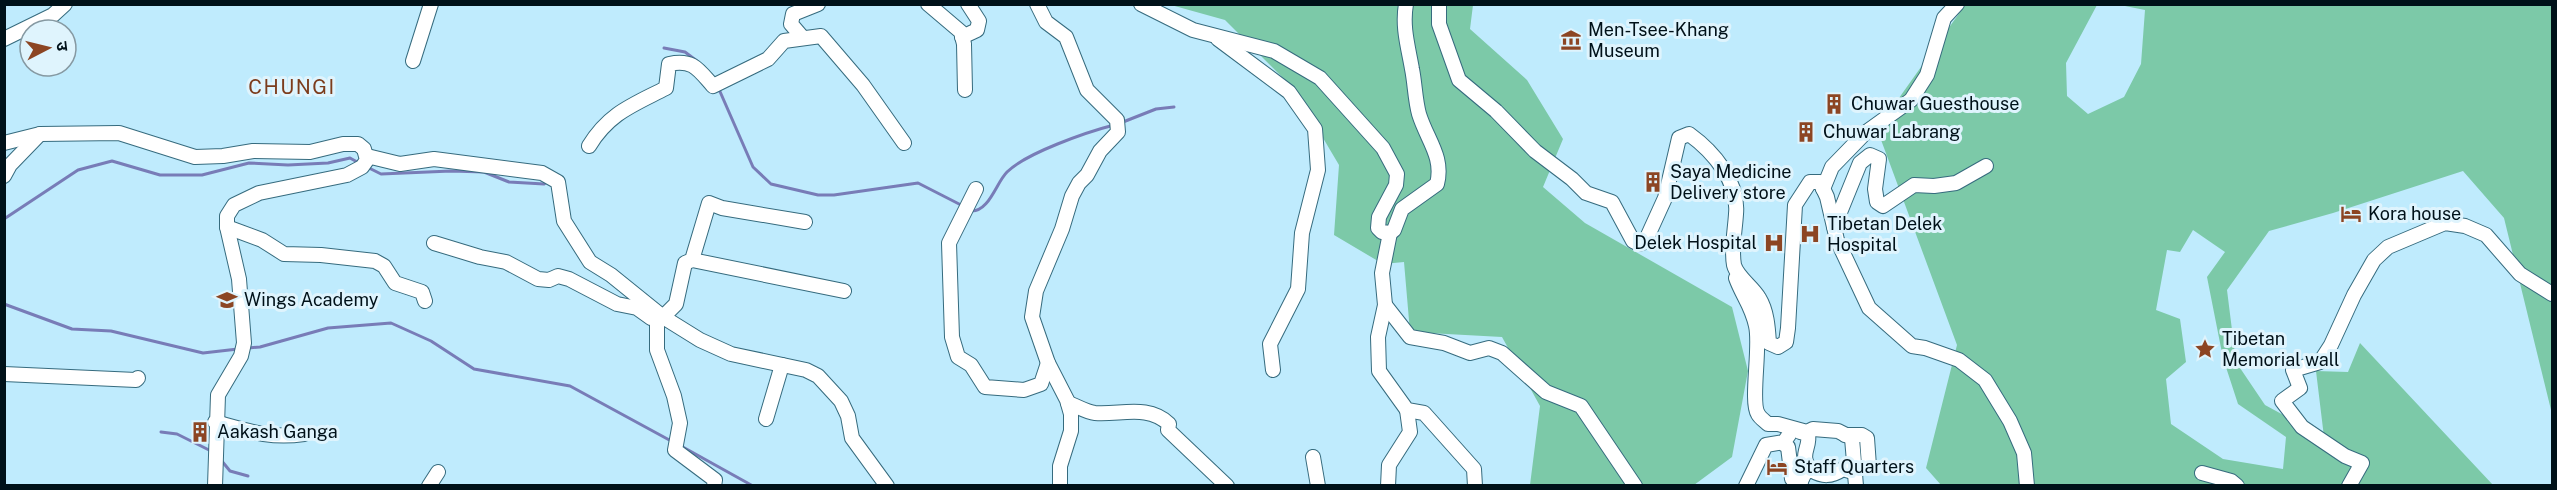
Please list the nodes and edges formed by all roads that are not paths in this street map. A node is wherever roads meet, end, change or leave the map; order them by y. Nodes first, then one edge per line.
1 (65, 4) edge
2 (431, 4) edge
3 (818, 4) edge
4 (928, 4) edge
5 (968, 4) edge
6 (1037, 4) edge
7 (1141, 4) edge
8 (1439, 4) edge
9 (1957, 4) edge
10 (1402, 7) edge
11 (803, 38) junction
12 (962, 38) junction
13 (1216, 38) junction
14 (4, 39) edge
15 (413, 61) dead end
16 (965, 90) dead end
17 (40, 135) junction
18 (904, 142) dead end
19 (4, 143) edge
20 (589, 146) dead end
21 (365, 161) junction
22 (1986, 166) dead end
23 (4, 176) edge
24 (976, 189) dead end
25 (1823, 189) junction
26 (805, 222) dead end
27 (227, 227) junction
28 (1834, 227) junction
29 (1390, 232) junction
30 (434, 243) dead end
31 (692, 260) junction
32 (1734, 267) junction
33 (844, 291) dead end
34 (2553, 294) edge
35 (424, 301) dead end
36 (1385, 305) junction
37 (660, 320) junction
38 (1048, 363) junction
39 (782, 365) junction
40 (1273, 370) dead end
41 (4, 374) edge
42 (138, 378) dead end
43 (1068, 403) junction
44 (1407, 410) junction
45 (766, 419) dead end
46 (215, 422) junction
47 (1792, 429) junction
48 (1827, 432) dead end
49 (304, 434) dead end
50 (1845, 435) junction
51 (1782, 443) junction
52 (1313, 457) dead end
53 (1869, 466) dead end
54 (438, 472) dead end
55 (2202, 473) dead end
56 (1852, 476) edge
57 (1805, 478) edge
58 (215, 486) edge
59 (429, 486) edge
60 (714, 486) edge
61 (887, 486) edge
62 (1060, 486) edge
63 (1227, 486) edge
64 (1318, 486) edge
65 (1389, 486) edge
66 (1475, 486) edge
67 (1635, 486) edge
68 (1746, 486) edge
69 (2027, 486) edge
70 (2237, 486) edge
71 (2349, 486) edge

1 - 14 street
2 - 15 street
3 - 11 street
4 - 12 street
5 - 12 street
6 - 38 street
7 - 13 street
8 - 32 street
9 - 25 street
10 - 29 street
11 - 18 street
11 - 20 street
12 - 16 street
13 - 29 street
13 - 40 street
17 - 19 street
17 - 21 street
17 - 23 street
21 - 27 street
21 - 37 street
22 - 28 street
24 - 38 street
25 - 28 street
25 - 32 street
26 - 31 street
27 - 35 street
27 - 46 street
28 - 69 street
29 - 36 street
30 - 37 street
31 - 33 street
31 - 37 street
32 - 47 street
34 - 71 street
36 - 44 street
36 - 67 street
37 - 39 street
37 - 60 street
38 - 43 street
39 - 45 street
39 - 61 street
41 - 42 street
43 - 62 street
43 - 63 street
44 - 65 street
44 - 66 street
46 - 49 street
46 - 58 street
47 - 50 street
47 - 51 street
47 - 57 street
48 - 56 street
50 - 53 street
50 - 56 street
51 - 57 street
51 - 68 street
52 - 64 street
54 - 59 street
55 - 70 street
56 - 57 street

